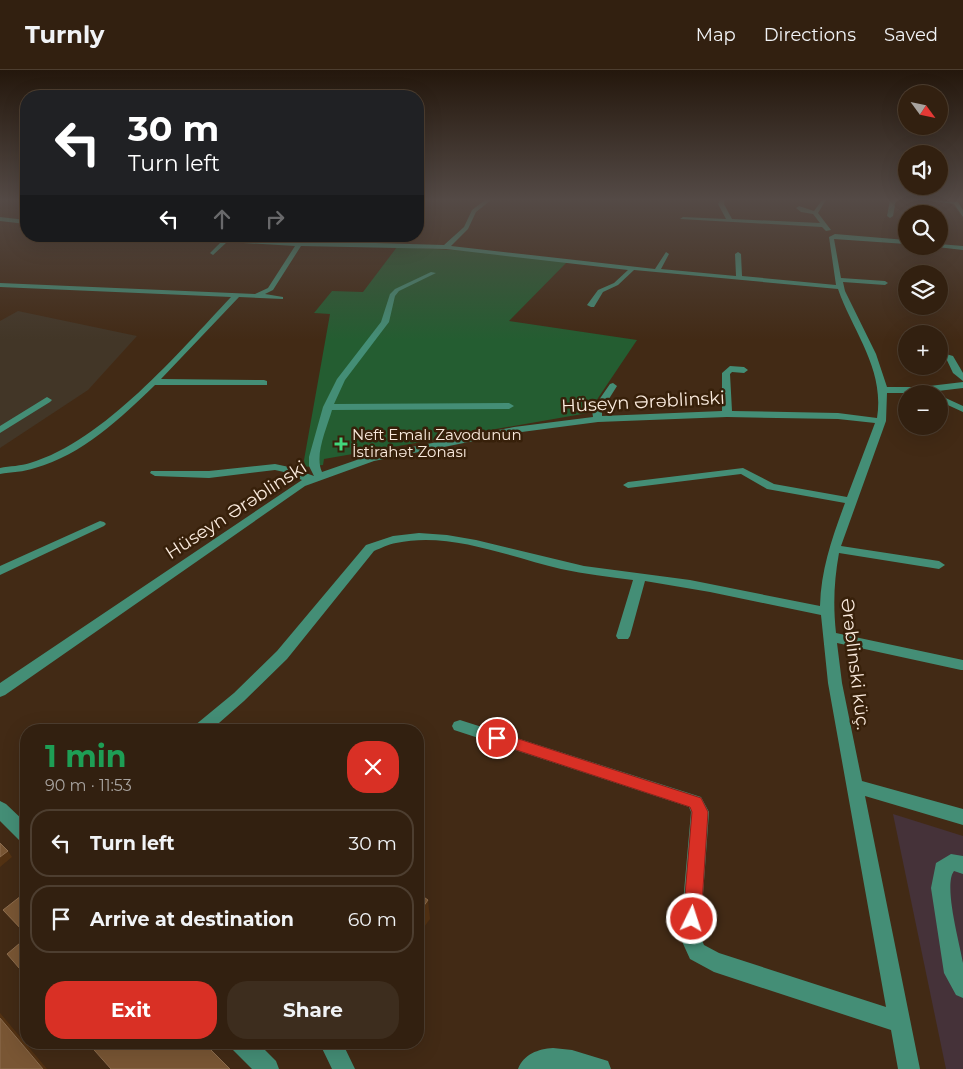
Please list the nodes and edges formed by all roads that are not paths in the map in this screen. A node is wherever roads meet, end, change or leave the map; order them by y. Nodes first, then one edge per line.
1 (219, 247) edge
2 (297, 247) edge
3 (430, 247) edge
4 (446, 247) joint
5 (833, 247) edge
6 (948, 247) edge
7 (963, 248) edge
8 (213, 253) dead end
9 (666, 254) dead end
10 (738, 254) dead end
11 (632, 268) junction
12 (657, 271) junction
13 (433, 273) dead end
14 (738, 278) junction
15 (885, 283) dead end
16 (840, 284) junction
17 (0, 285) edge
18 (236, 296) junction
19 (261, 296) junction
20 (281, 298) dead end
21 (591, 305) dead end
22 (949, 356) dead end
23 (744, 370) dead end
24 (963, 378) edge
25 (152, 382) junction
26 (264, 383) dead end
27 (963, 385) edge
28 (613, 386) dead end
29 (948, 388) edge
30 (883, 390) junction
31 (898, 391) edge
32 (47, 400) dead end
33 (948, 402) edge
34 (509, 406) dead end
35 (328, 407) junction
36 (963, 410) edge
37 (727, 414) junction
38 (598, 419) junction
39 (881, 421) junction
40 (0, 430) edge
41 (0, 471) edge
42 (155, 473) dead end
43 (315, 478) junction
44 (628, 485) dead end
45 (850, 501) junction
46 (100, 524) dead end
47 (834, 549) junction
48 (939, 565) dead end
49 (0, 571) edge
50 (640, 578) junction
51 (827, 612) junction
52 (623, 636) dead end
53 (829, 636) junction
54 (961, 665) dead end
55 (0, 691) edge
56 (207, 724) edge
57 (460, 726) dead end
58 (855, 786) junction
59 (2, 816) edge
60 (963, 816) edge
61 (20, 830) edge
62 (963, 865) edge
63 (963, 988) edge
64 (900, 1022) junction
65 (248, 1049) edge
66 (334, 1049) edge
67 (268, 1069) edge
68 (344, 1069) edge
69 (529, 1069) edge
70 (600, 1069) edge
71 (909, 1069) edge

1 - 8 street
2 - 19 street
3 - 4 street
4 - 11 street
5 - 16 street, Ərəblinski küç.
6 - 7 street
9 - 12 street
10 - 14 street
11 - 12 street
11 - 21 street
12 - 14 street
13 - 35 street
14 - 16 street
15 - 16 street
16 - 30 street, Ərəblinski küç.
17 - 18 street
18 - 19 street
18 - 25 street
19 - 20 street
22 - 24 street
23 - 37 street
25 - 26 street
25 - 41 street
27 - 29 street
28 - 38 street
30 - 31 street
30 - 39 street, Ərəblinski küç.
32 - 40 street
33 - 36 street
34 - 35 street
35 - 43 street
37 - 38 street, Hüseyn Ərəblinski
37 - 39 street, Hüseyn Ərəblinski
38 - 43 street, Hüseyn Ərəblinski
39 - 45 street, Ərəblinski küç.
42 - 43 street
43 - 55 street, Hüseyn Ərəblinski
44 - 45 street
45 - 47 street, Ərəblinski küç.
46 - 49 street
47 - 48 street
47 - 51 street, Ərəblinski küç.
50 - 51 street
50 - 52 street
50 - 56 street
51 - 53 street, Ərəblinski küç.
53 - 54 street
53 - 58 street, Ərəblinski küç.
57 - 64 street
58 - 60 street
58 - 64 street, Ərəblinski küç.
59 - 61 street
62 - 63 street
64 - 71 street, Ərəblinski küç.
65 - 67 street
66 - 68 street
69 - 70 street

